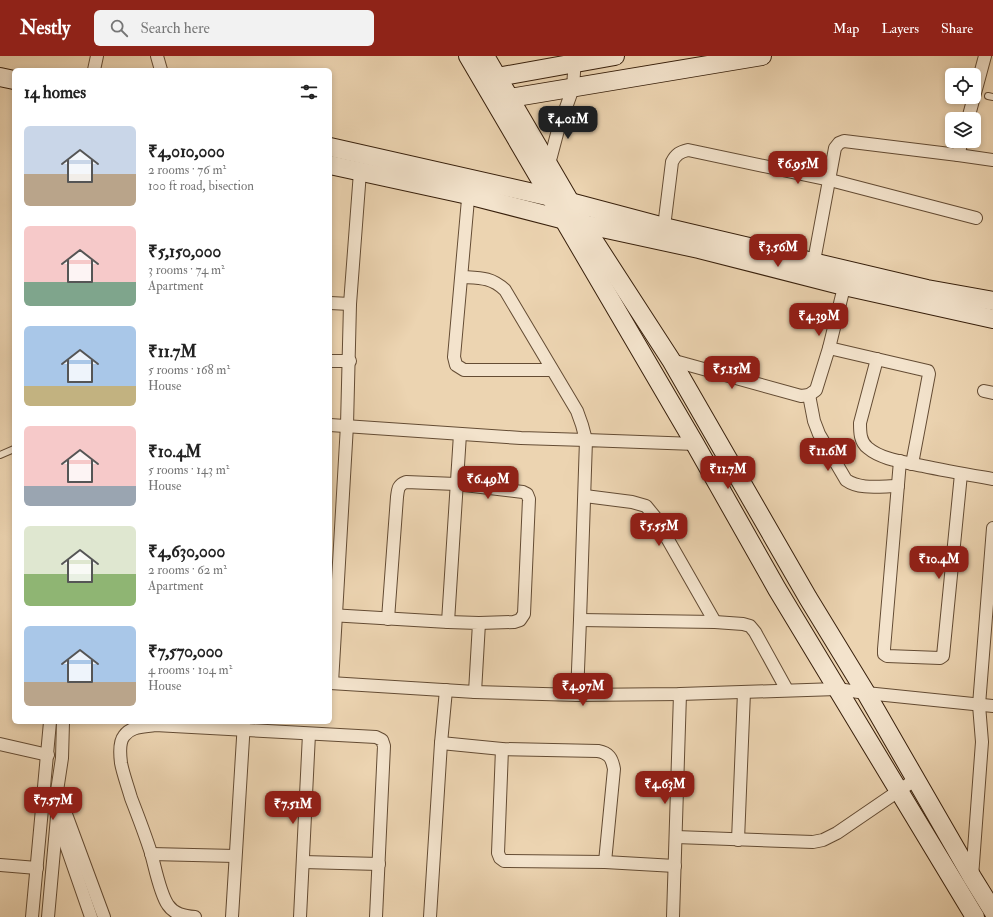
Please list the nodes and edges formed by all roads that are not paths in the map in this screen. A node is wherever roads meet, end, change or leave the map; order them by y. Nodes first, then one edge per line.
1 (97, 56) edge
2 (157, 56) edge
3 (468, 56) edge
4 (485, 56) edge
5 (616, 56) edge
6 (759, 56) edge
7 (985, 56) edge
8 (575, 59) edge
9 (94, 68) edge
10 (161, 68) edge
11 (0, 77) edge
12 (497, 77) junction
13 (12, 80) edge
14 (573, 88) junction
15 (510, 98) junction
16 (970, 112) edge
17 (332, 148) edge
18 (960, 148) edge
19 (958, 155) junction
20 (993, 160) edge
21 (332, 165) edge
22 (543, 169) junction
23 (360, 172) junction
24 (830, 180) junction
25 (469, 187) junction
26 (551, 197) junction
27 (571, 202) junction
28 (976, 218) dead end
29 (565, 220) junction
30 (583, 224) junction
31 (663, 234) junction
32 (814, 262) junction
33 (462, 277) junction
34 (846, 278) junction
35 (332, 303) edge
36 (350, 304) junction
37 (992, 312) edge
38 (829, 348) junction
39 (877, 359) junction
40 (671, 360) junction
41 (332, 361) edge
42 (350, 361) junction
43 (551, 370) junction
44 (809, 395) junction
45 (332, 424) edge
46 (347, 425) junction
47 (460, 434) junction
48 (586, 440) junction
49 (695, 444) junction
50 (12, 450) edge
51 (0, 455) edge
52 (906, 462) junction
53 (961, 474) junction
54 (993, 479) edge
55 (456, 484) junction
56 (898, 486) junction
57 (585, 496) junction
58 (993, 528) edge
59 (333, 616) edge
60 (388, 619) junction
61 (580, 620) junction
62 (448, 622) junction
63 (715, 622) junction
64 (479, 623) junction
65 (332, 650) edge
66 (332, 683) edge
67 (837, 689) junction
68 (446, 690) junction
69 (787, 690) junction
70 (475, 692) junction
71 (744, 692) junction
72 (866, 693) junction
73 (680, 694) junction
74 (577, 695) junction
75 (979, 705) junction
76 (993, 706) edge
77 (50, 724) edge
78 (63, 724) edge
79 (244, 726) edge
80 (309, 734) junction
81 (441, 743) junction
82 (988, 743) edge
83 (0, 744) edge
84 (502, 749) junction
85 (48, 755) junction
86 (46, 775) junction
87 (916, 779) junction
88 (899, 790) junction
89 (57, 791) junction
90 (43, 800) junction
91 (57, 817) junction
92 (676, 837) junction
93 (738, 840) junction
94 (151, 854) junction
95 (235, 856) junction
96 (303, 862) junction
97 (605, 862) junction
98 (379, 864) junction
99 (0, 865) edge
100 (675, 866) junction
101 (37, 868) junction
102 (972, 877) junction
103 (993, 911) edge
104 (32, 917) edge
105 (48, 917) edge
106 (91, 917) edge
107 (104, 917) edge
108 (195, 917) edge
109 (232, 917) edge
110 (300, 917) edge
111 (376, 917) edge
112 (430, 917) edge
113 (673, 917) edge
114 (975, 917) edge

1 - 9 street
2 - 10 street
3 - 22 street
4 - 12 street
5 - 8 street
6 - 14 street
7 - 16 street
8 - 12 street
8 - 14 street
11 - 13 street
12 - 15 street
14 - 15 street
14 - 22 street
15 - 22 street
17 - 25 street
18 - 19 street
19 - 20 street
19 - 24 street
21 - 23 street
22 - 26 street
22 - 27 street
23 - 25 street
23 - 36 street
24 - 28 street
24 - 31 street
24 - 32 street
25 - 26 street
25 - 29 street
25 - 33 street
26 - 27 street
26 - 29 street
27 - 30 street
27 - 31 street
29 - 30 street
29 - 49 street
30 - 31 street
30 - 40 street
31 - 32 street
31 - 34 street
32 - 34 street
33 - 43 street
33 - 43 street
34 - 37 street
34 - 38 street
35 - 36 street
36 - 42 street
38 - 39 street
38 - 44 street
39 - 52 street
39 - 52 street
40 - 44 street
40 - 72 street
41 - 42 street
42 - 46 street
43 - 48 street
44 - 56 street
45 - 46 street
46 - 47 street
46 - 59 street
47 - 48 street
47 - 55 street
48 - 49 street
48 - 57 street
49 - 67 street
50 - 51 lane
52 - 53 street
52 - 56 street
53 - 54 street
53 - 56 street
55 - 60 street
55 - 62 street
55 - 64 street
57 - 61 street
57 - 63 street
58 - 75 street
59 - 60 street
59 - 65 street
60 - 62 street
61 - 63 street
61 - 74 street
62 - 64 street
63 - 69 street
64 - 70 street
66 - 68 street
67 - 69 street
67 - 72 street
67 - 88 street
68 - 70 street
68 - 81 street
69 - 71 street
70 - 74 street
71 - 73 street
71 - 93 street
72 - 75 street
72 - 87 street
73 - 74 street
73 - 92 street
75 - 76 street
75 - 82 street
77 - 85 street
78 - 89 street
79 - 80 street
79 - 94 street
79 - 95 street
80 - 96 street
80 - 98 street
81 - 84 street
81 - 112 street
82 - 102 street
83 - 85 street
84 - 97 street
84 - 97 street
85 - 86 street
86 - 89 street
86 - 90 street
87 - 88 street
87 - 102 street
88 - 93 street
88 - 114 street
89 - 91 street
89 - 107 street
90 - 91 street
90 - 101 street
91 - 105 street
91 - 106 street
92 - 93 street
92 - 100 street
94 - 95 street
94 - 108 street
95 - 109 street
96 - 98 street
96 - 110 street
97 - 100 street
98 - 111 street
99 - 101 street
100 - 113 street
101 - 104 street
102 - 103 street

